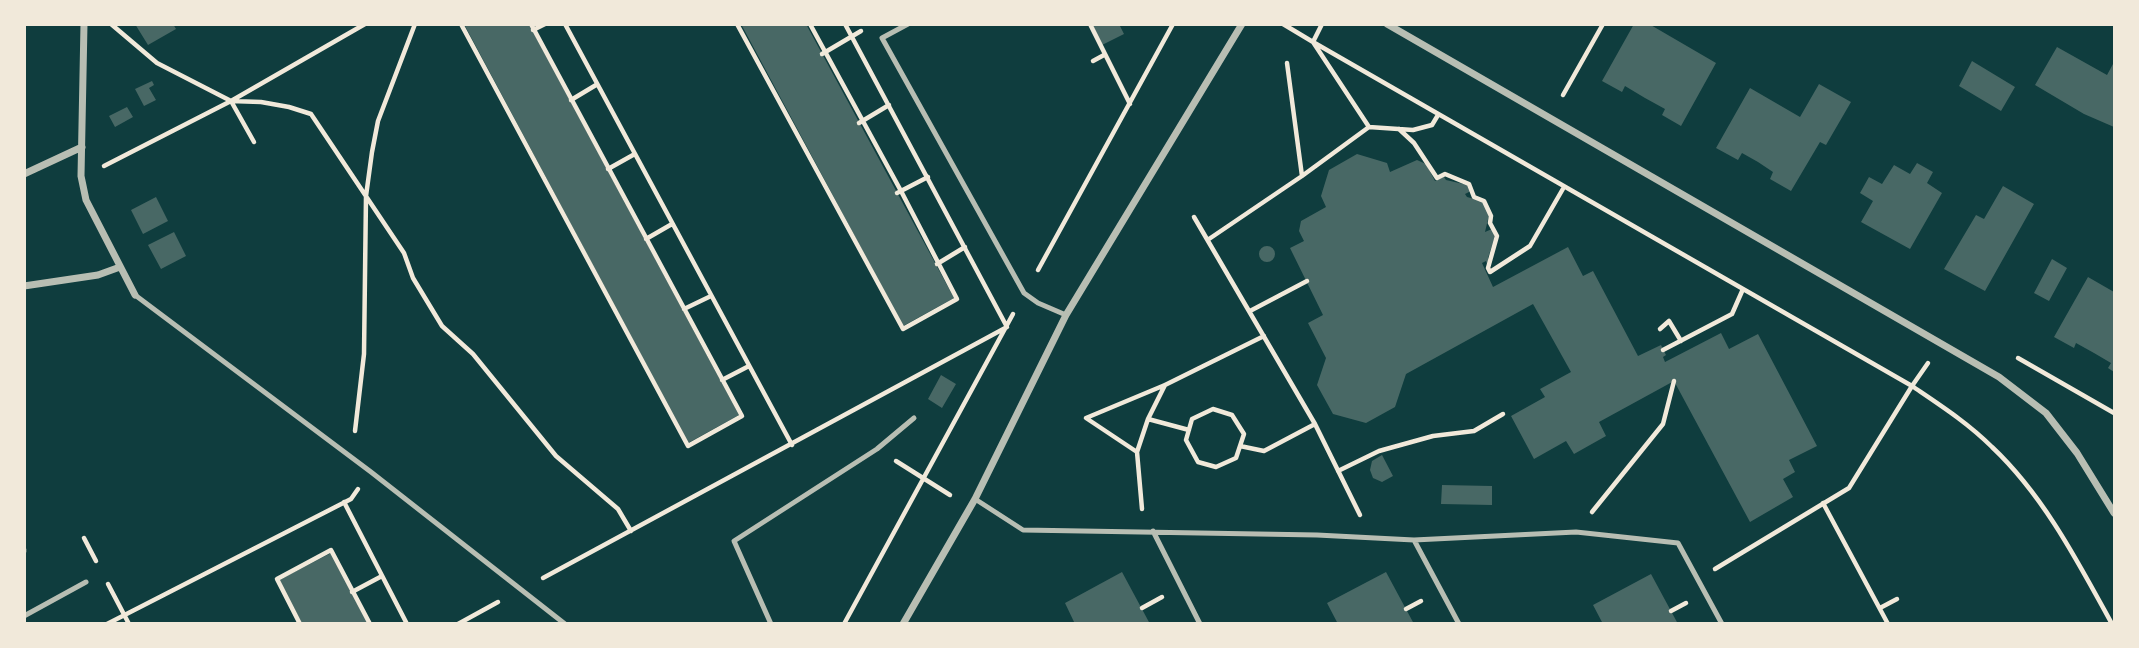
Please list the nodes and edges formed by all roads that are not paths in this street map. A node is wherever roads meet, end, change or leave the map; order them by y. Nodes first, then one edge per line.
1 (84, 24) edge
2 (908, 24) edge
3 (1242, 24) edge
4 (1387, 24) edge
5 (82, 147) junction
6 (24, 174) edge
7 (120, 267) junction
8 (24, 286) edge
9 (135, 295) joint
10 (1066, 315) junction
11 (914, 418) dead end
12 (975, 499) junction
13 (2115, 513) edge
14 (1153, 531) junction
15 (1414, 540) junction
16 (86, 582) dead end
17 (24, 615) edge
18 (565, 624) edge
19 (771, 624) edge
20 (904, 624) edge
21 (1200, 624) edge
22 (1459, 624) edge
23 (1722, 624) edge

1 - 5 street
2 - 10 lane
3 - 10 street
4 - 13 street
5 - 6 street
5 - 7 street
7 - 8 street
7 - 9 street
9 - 18 lane
10 - 12 street
11 - 19 lane
12 - 14 lane
12 - 20 street
14 - 15 lane
14 - 21 lane
15 - 22 lane
15 - 23 lane
16 - 17 lane

